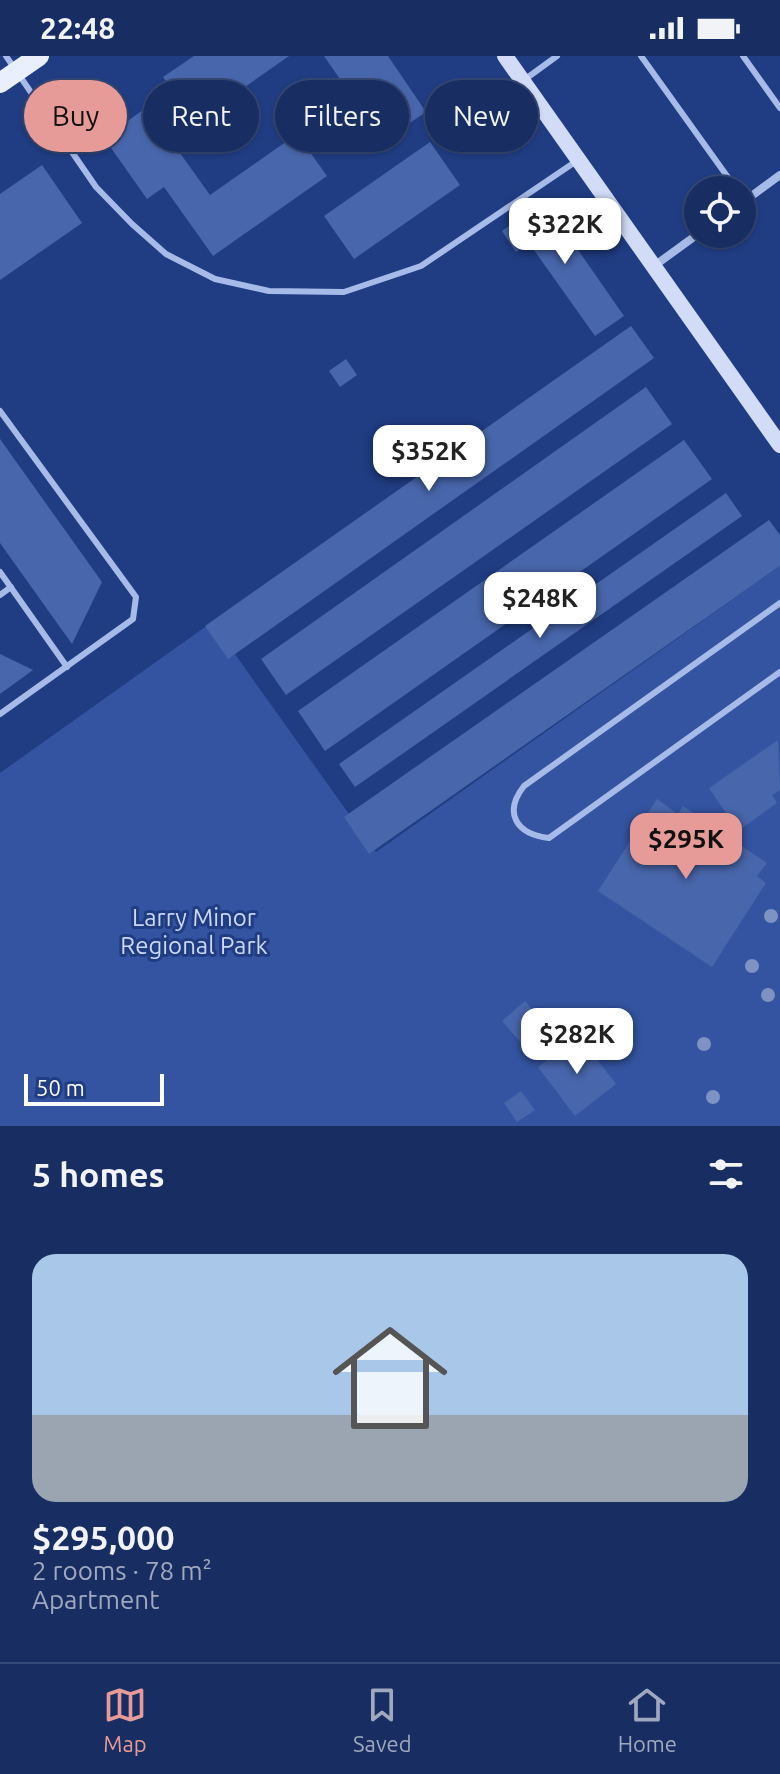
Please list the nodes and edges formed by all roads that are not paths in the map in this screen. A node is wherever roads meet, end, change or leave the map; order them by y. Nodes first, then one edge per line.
1 (39, 56) edge
2 (505, 56) edge
3 (557, 56) edge
4 (641, 56) edge
5 (743, 56) edge
6 (8, 70) edge
7 (522, 80) edge
8 (524, 80) edge
9 (538, 103) edge
10 (780, 108) edge
11 (578, 160) junction
12 (780, 175) edge
13 (727, 176) edge
14 (756, 191) edge
15 (684, 244) edge
16 (653, 266) junction
17 (0, 411) edge
18 (780, 445) edge
19 (0, 572) edge
20 (11, 587) junction
21 (0, 595) edge
22 (780, 603) edge
23 (67, 667) junction
24 (780, 673) edge
25 (0, 714) edge

1 - 6 main road
2 - 7 main road
3 - 8 lane
4 - 13 lane
5 - 10 lane
6 - 11 lane
9 - 11 main road
11 - 16 main road
12 - 14 street
15 - 16 street
16 - 18 main road
17 - 23 lane
19 - 20 lane
20 - 21 lane
20 - 23 lane
22 - 24 lane
23 - 25 lane

